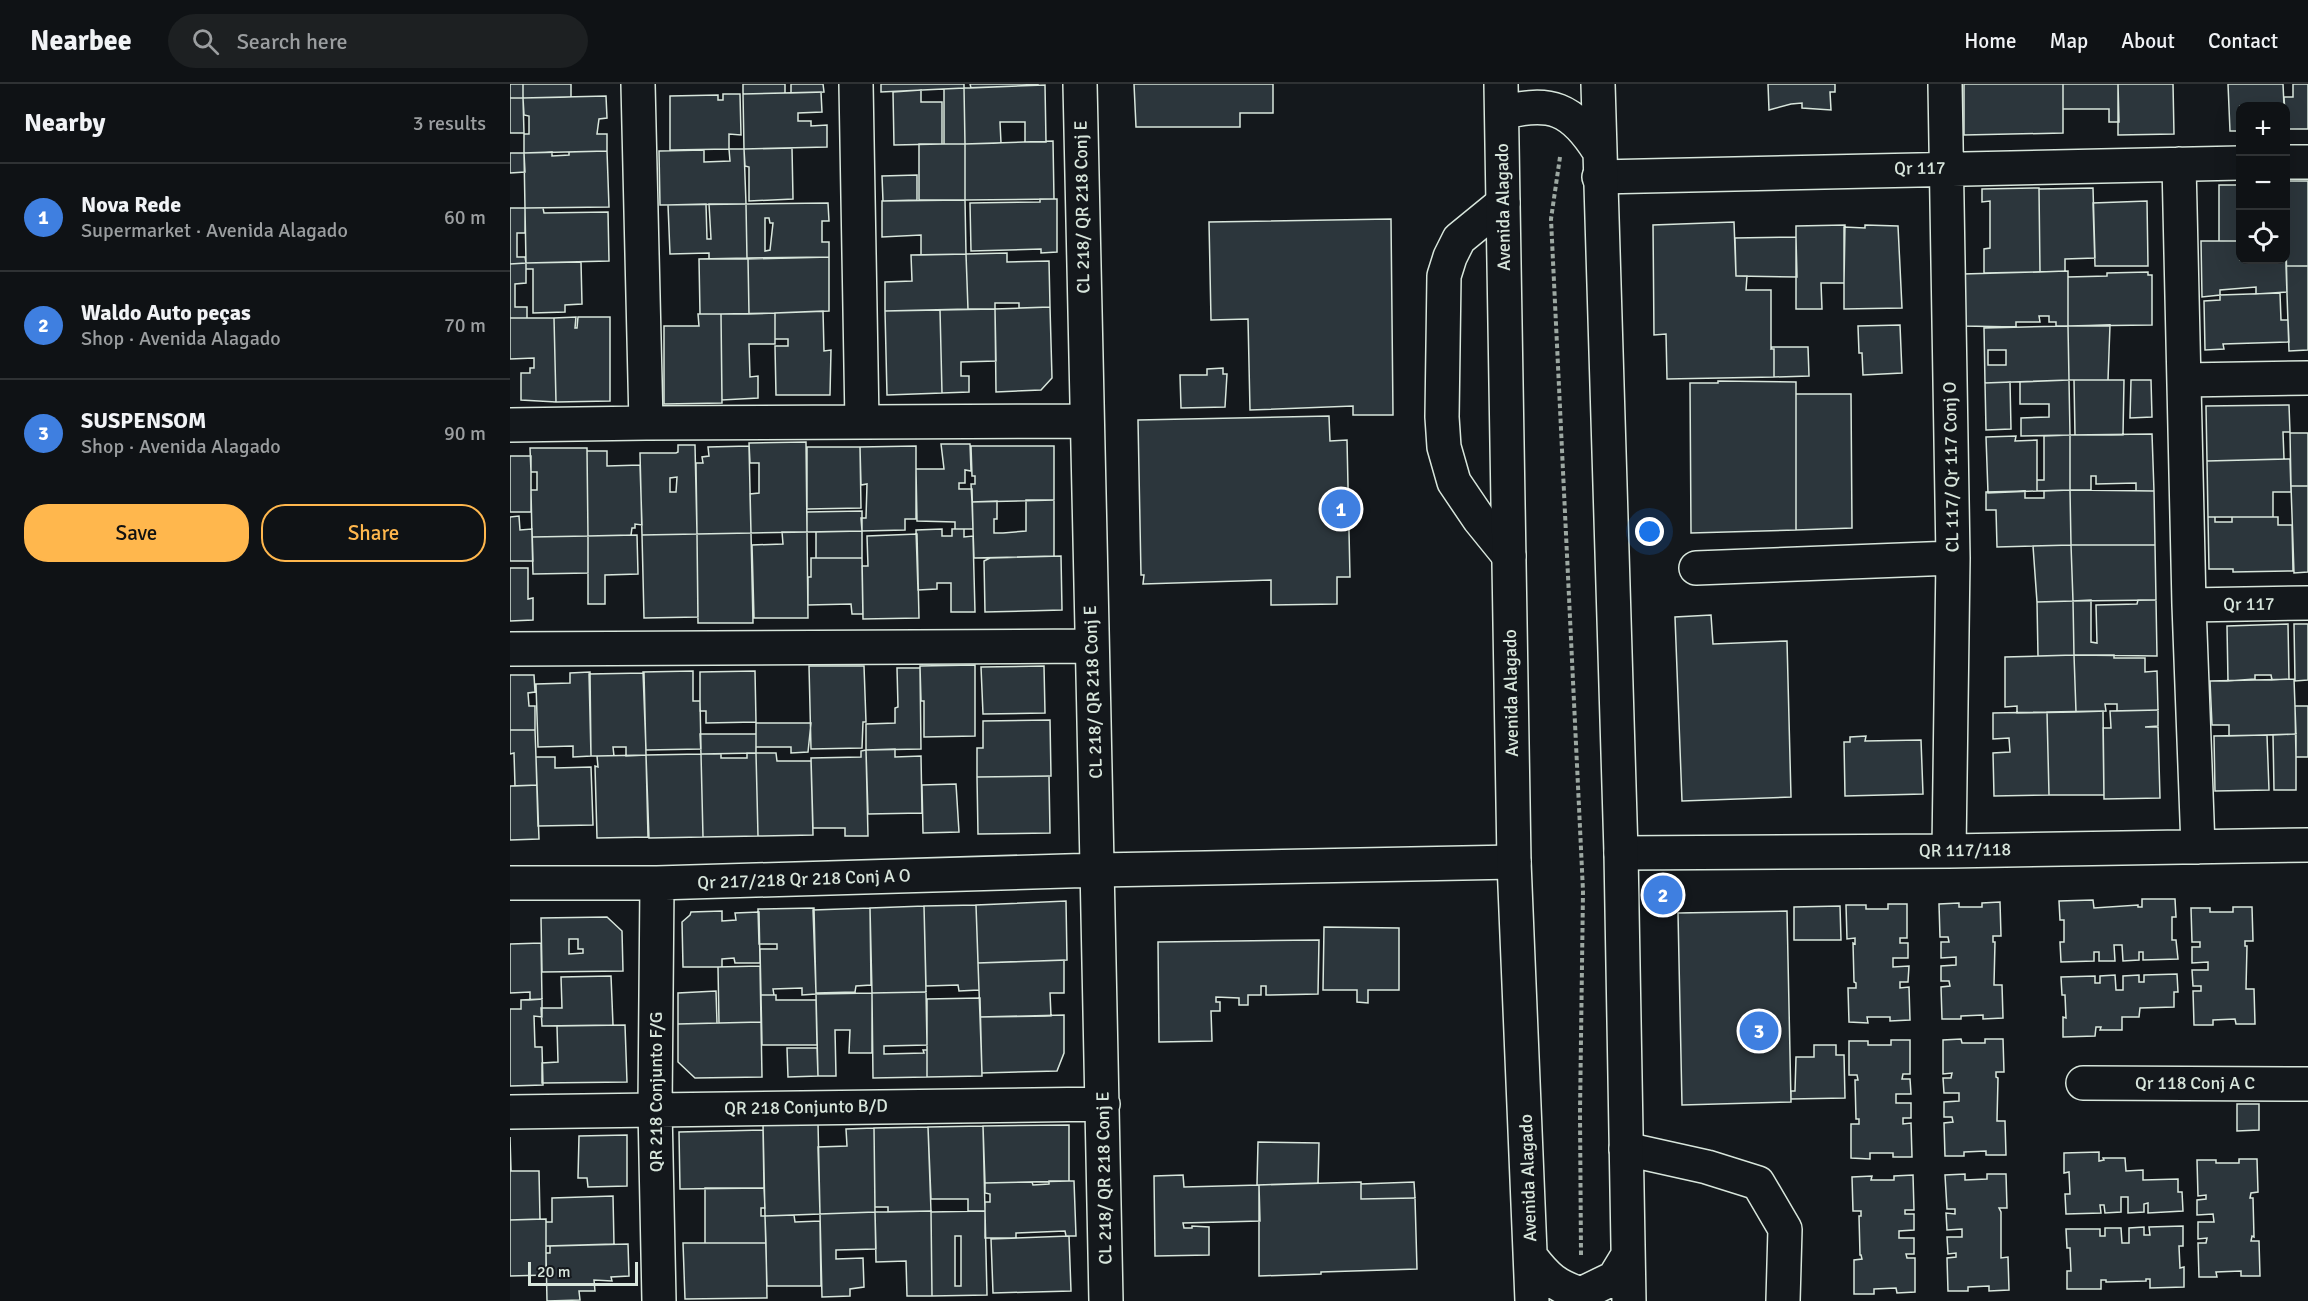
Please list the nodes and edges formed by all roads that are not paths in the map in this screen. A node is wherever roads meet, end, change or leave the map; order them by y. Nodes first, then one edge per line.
1 (638, 84) edge
2 (856, 84) edge
3 (1080, 84) edge
4 (1598, 84) edge
5 (1945, 84) edge
6 (1501, 98) edge
7 (2290, 162) edge
8 (2308, 162) edge
9 (2236, 163) edge
10 (1599, 164) junction
11 (2179, 164) junction
12 (1946, 168) junction
13 (1503, 203) junction
14 (2308, 378) edge
15 (2184, 380) junction
16 (862, 422) junction
17 (1086, 422) junction
18 (646, 423) junction
19 (510, 425) edge
20 (1509, 556) junction
21 (1953, 558) junction
22 (1696, 568) dead end
23 (2308, 603) edge
24 (2189, 605) junction
25 (1092, 646) junction
26 (510, 649) edge
27 (2308, 845) edge
28 (2198, 847) junction
29 (1949, 851) junction
30 (1621, 853) junction
31 (1514, 862) junction
32 (1099, 870) junction
33 (510, 883) edge
34 (657, 883) junction
35 (2083, 1083) dead end
36 (2308, 1084) edge
37 (1103, 1104) junction
38 (655, 1109) junction
39 (510, 1112) edge
40 (1626, 1149) junction
41 (1628, 1255) junction
42 (1531, 1257) junction
43 (659, 1301) edge
44 (1106, 1301) edge
45 (1532, 1301) edge
46 (1629, 1301) edge
47 (1783, 1301) edge

1 - 18 street
2 - 16 street
3 - 17 street, CL 218/ QR 218 Conj E
4 - 10 street
5 - 12 street, CL 117/ Qr 117 Conj O
6 - 10 street
6 - 13 street, Avenida Alagado
7 - 8 street
9 - 11 street, Qr 117
10 - 12 street, Qr 117
10 - 30 street
11 - 12 street, Qr 117
11 - 15 street
12 - 21 street, CL 117/ Qr 117 Conj O
13 - 20 street, Avenida Alagado
13 - 20 street
14 - 15 street
15 - 24 street
16 - 17 street
16 - 18 street
17 - 25 street, CL 218/ QR 218 Conj E
18 - 19 street
20 - 31 street, Avenida Alagado
21 - 22 street
21 - 29 street, CL 117/ Qr 117 Conj O
23 - 24 street, Qr 117
24 - 28 street
25 - 26 street
25 - 32 street, CL 218/ QR 218 Conj E
27 - 28 street, QR 117/118
28 - 29 street, QR 117/118
29 - 30 street, QR 117/118
30 - 40 street
31 - 32 street, Qr 217/218 Qr 218 Conj A O
31 - 42 street, Avenida Alagado
32 - 34 street, Qr 217/218 Qr 218 Conj A O
32 - 37 street, CL 218/ QR 218 Conj E
33 - 34 street, Qr 217/218 Qr 218 Conj A O
34 - 38 street, QR 218 Conjunto F/G
35 - 36 street, Qr 118 Conj A C
37 - 38 street, QR 218 Conjunto B/D
37 - 44 street, CL 218/ QR 218 Conj E
38 - 39 street, QR 218 Conjunto B/D
38 - 43 street, QR 218 Conjunto F/G
40 - 41 street
40 - 47 street
41 - 42 street
41 - 46 street
42 - 45 street, Avenida Alagado

